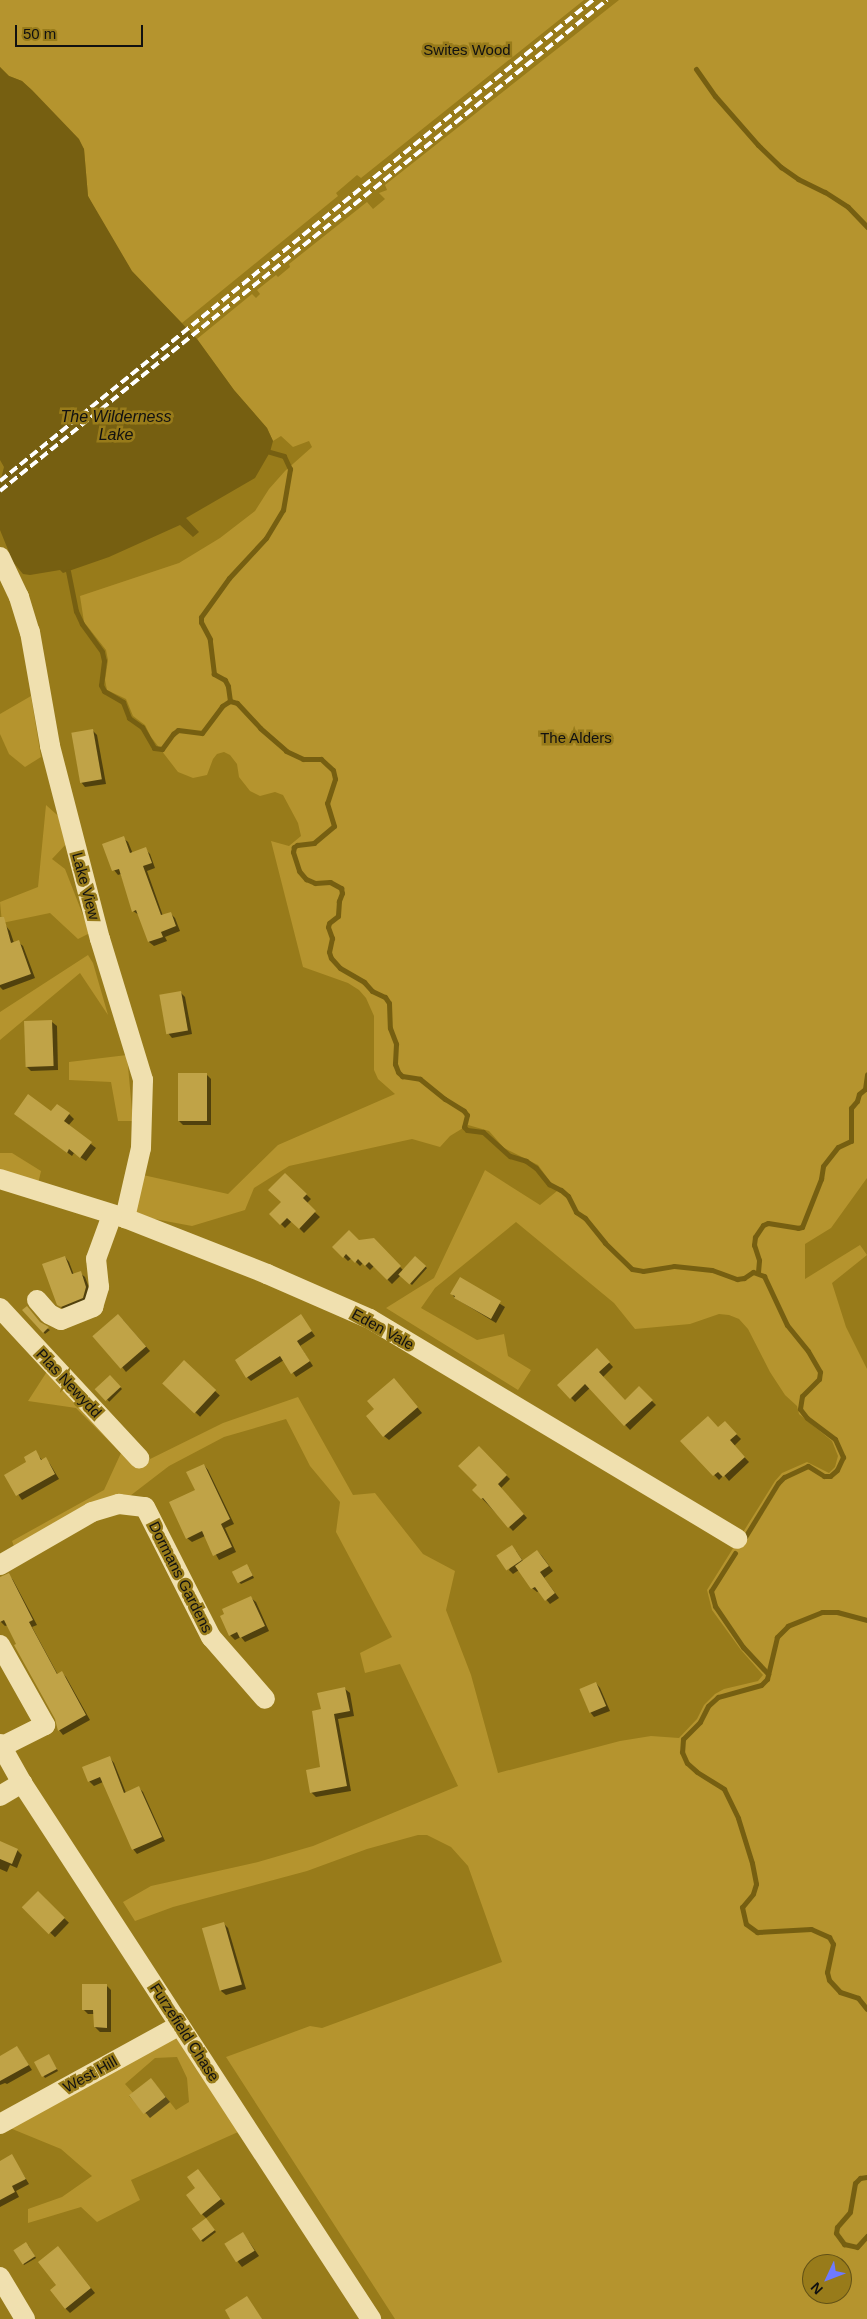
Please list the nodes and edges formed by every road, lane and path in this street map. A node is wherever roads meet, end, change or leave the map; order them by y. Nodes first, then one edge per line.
1 (0, 557) edge
2 (0, 1179) edge
3 (118, 1216) junction
4 (37, 1300) dead end
5 (0, 1308) edge
6 (139, 1458) dead end
7 (737, 1540) dead end
8 (0, 1565) edge
9 (0, 1645) edge
10 (265, 1699) dead end
11 (1, 1745) edge
12 (22, 1784) junction
13 (0, 1796) edge
14 (180, 2025) junction
15 (0, 2124) edge
16 (0, 2277) edge
17 (25, 2319) edge
18 (371, 2319) edge

1 - 3 street, Lake View
2 - 3 street, Eden Vale
3 - 4 street, Lake View
3 - 7 street, Eden Vale
5 - 6 street, Plas Newydd
8 - 10 street, Dormans Gardens
9 - 11 street
11 - 12 street, Furzefield Chase
12 - 13 street
12 - 14 street, Furzefield Chase
14 - 15 street, West Hill
14 - 18 street, Furzefield Chase
16 - 17 street

